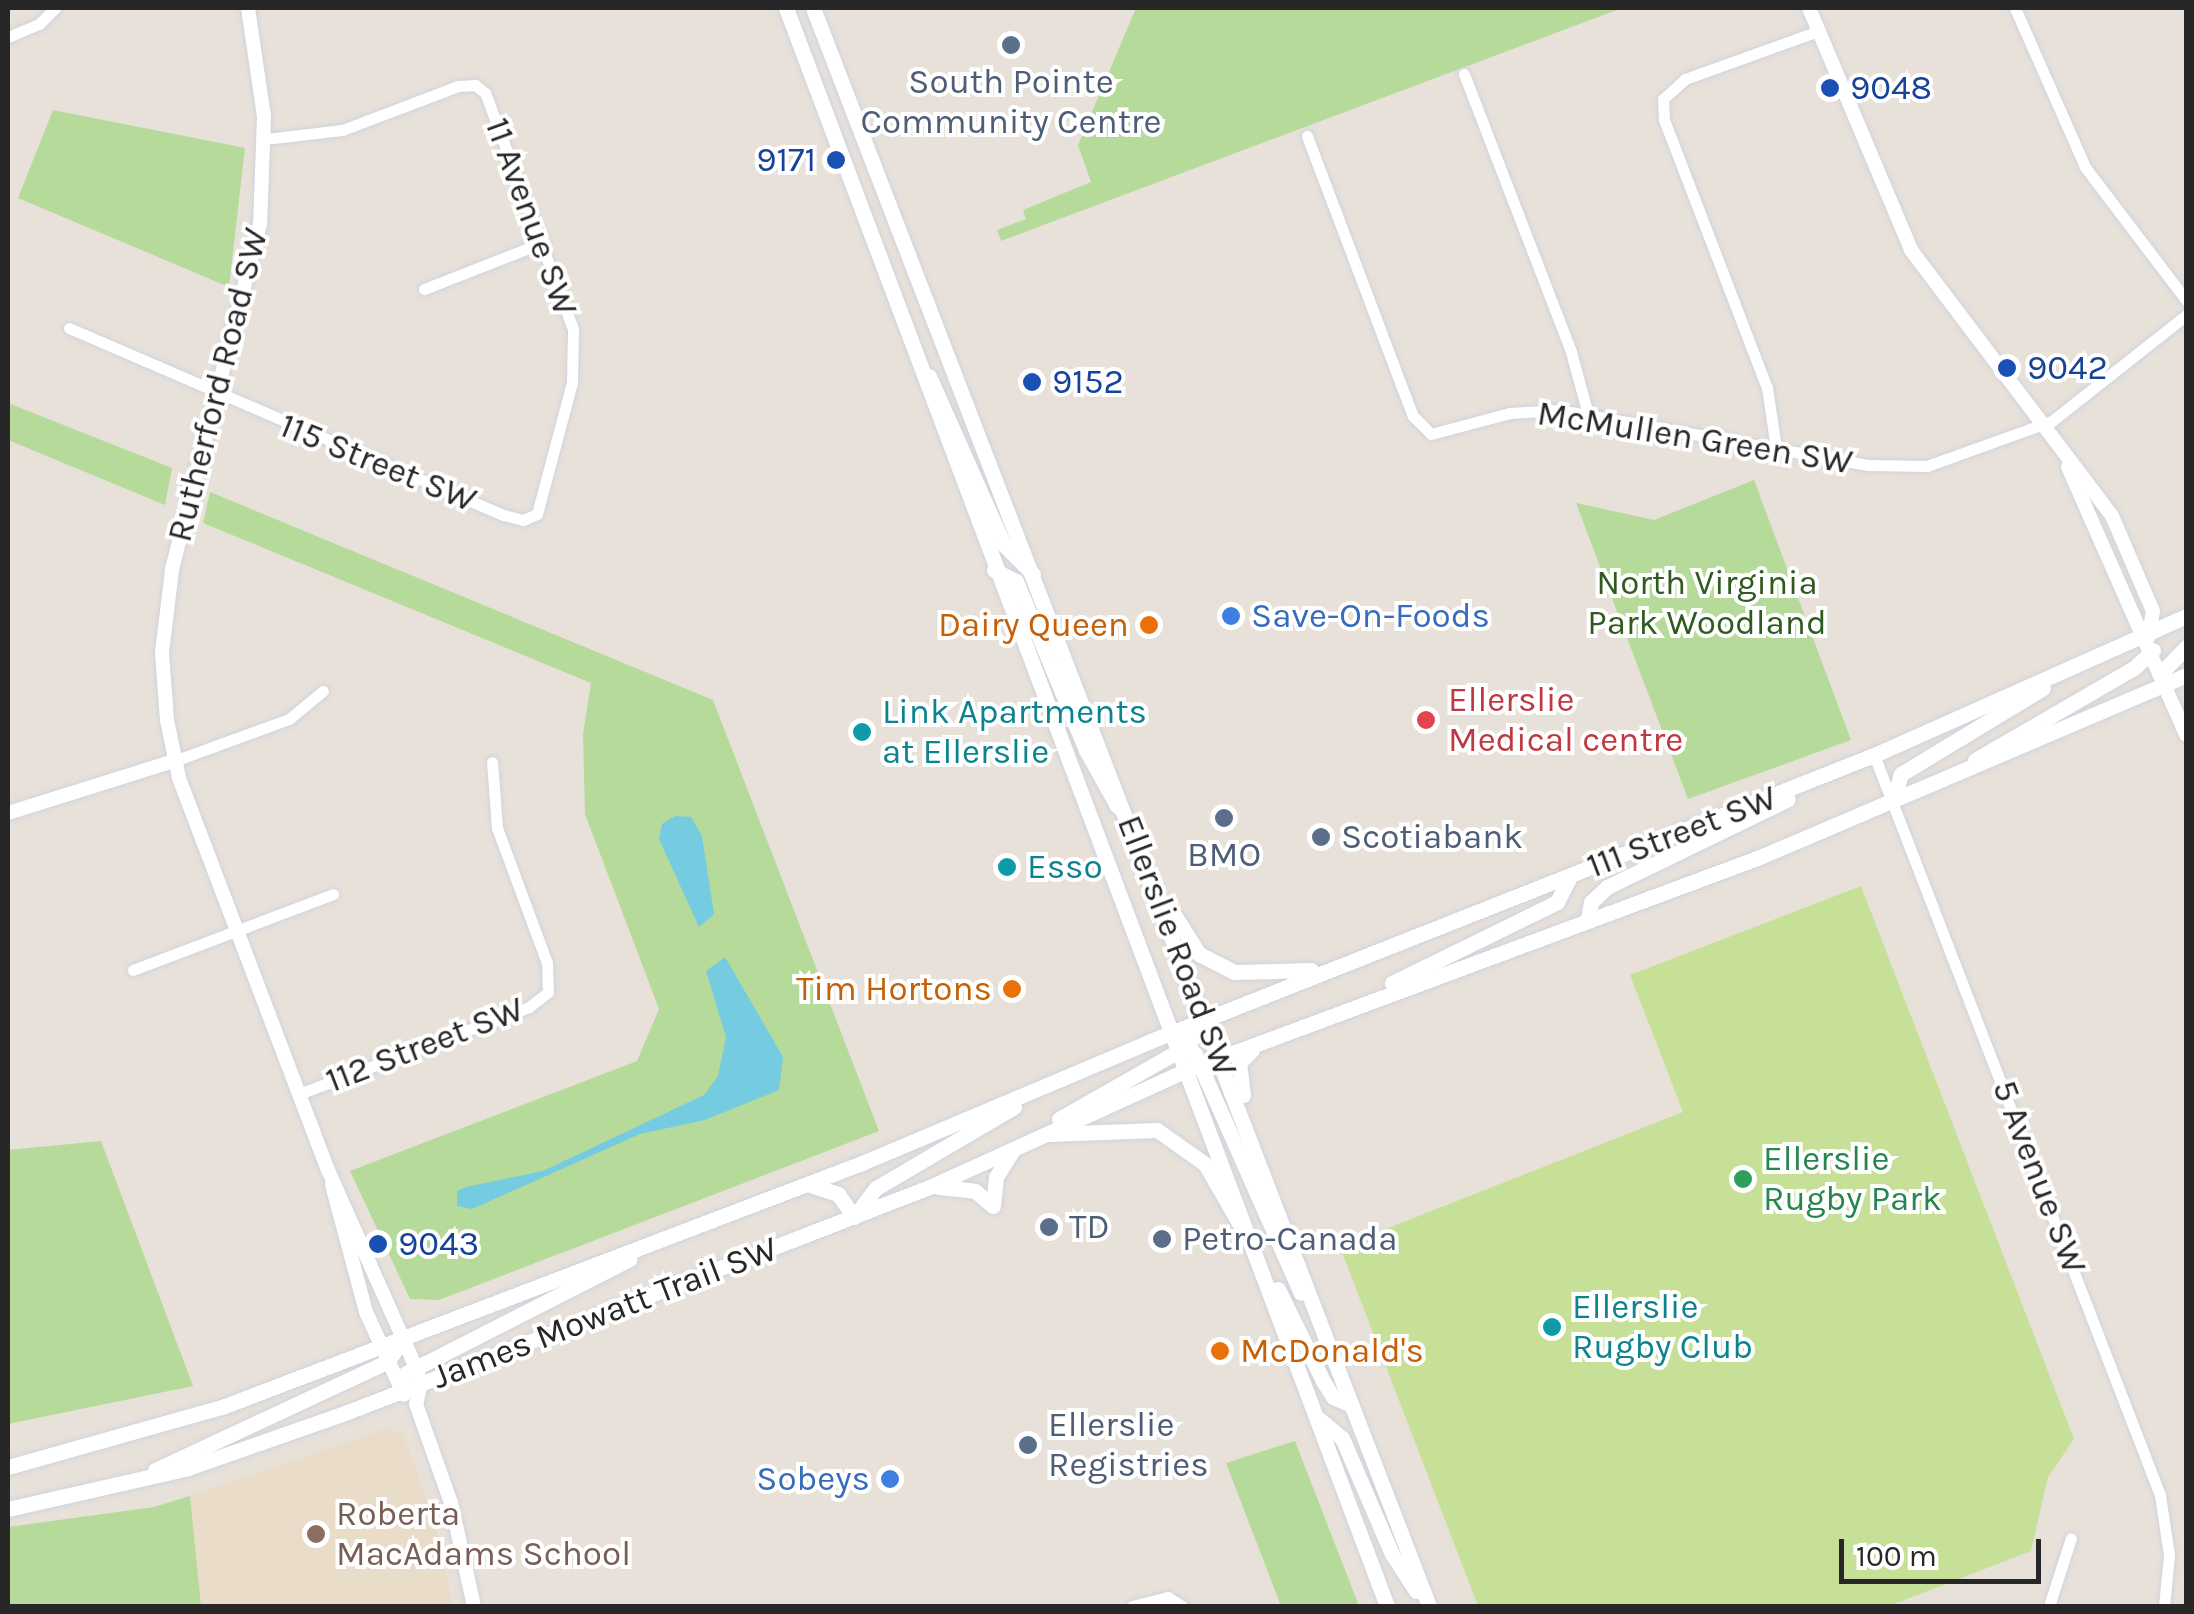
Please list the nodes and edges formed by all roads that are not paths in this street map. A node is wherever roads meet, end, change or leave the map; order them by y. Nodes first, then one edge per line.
1 (55, 8) edge
2 (248, 8) edge
3 (786, 8) edge
4 (812, 8) edge
5 (1809, 8) edge
6 (2015, 8) edge
7 (1818, 31) junction
8 (8, 37) edge
9 (1464, 74) dead end
10 (1308, 136) dead end
11 (265, 139) junction
12 (544, 242) junction
13 (424, 289) dead end
14 (2186, 300) edge
15 (2186, 315) edge
16 (901, 324) junction
17 (69, 328) dead end
18 (214, 395) junction
19 (1588, 414) junction
20 (2042, 427) junction
21 (1776, 448) junction
22 (2064, 457) junction
23 (524, 520) joint
24 (994, 570) junction
25 (1033, 574) junction
26 (2186, 616) edge
27 (2151, 644) junction
28 (2186, 647) edge
29 (2186, 676) edge
30 (2054, 678) junction
31 (2164, 678) junction
32 (323, 691) dead end
33 (2186, 735) edge
34 (1874, 755) junction
35 (174, 761) junction
36 (492, 762) dead end
37 (1808, 782) junction
38 (1939, 784) junction
39 (1893, 804) junction
40 (8, 813) edge
41 (1134, 830) junction
42 (1148, 867) junction
43 (1570, 876) junction
44 (333, 894) dead end
45 (1588, 918) junction
46 (237, 930) junction
47 (1354, 962) junction
48 (133, 970) dead end
49 (1359, 1003) junction
50 (1205, 1020) junction
51 (1172, 1033) junction
52 (1263, 1042) junction
53 (1183, 1049) junction
54 (1220, 1058) junction
55 (1193, 1068) junction
56 (1033, 1092) junction
57 (299, 1094) junction
58 (1040, 1135) junction
59 (1014, 1147) junction
60 (328, 1170) junction
61 (807, 1184) junction
62 (932, 1186) junction
63 (854, 1217) junction
64 (653, 1242) junction
65 (1254, 1244) junction
66 (1264, 1270) junction
67 (404, 1338) junction
68 (1329, 1344) junction
69 (384, 1354) junction
70 (418, 1375) junction
71 (399, 1391) junction
72 (416, 1404) junction
73 (1351, 1405) junction
74 (1319, 1419) junction
75 (8, 1467) edge
76 (124, 1485) junction
77 (8, 1508) edge
78 (2071, 1538) dead end
79 (474, 1606) edge
80 (1132, 1606) edge
81 (1182, 1606) edge
82 (1387, 1606) edge
83 (1428, 1606) edge
84 (2049, 1606) edge
85 (2164, 1606) edge

1 - 8 street
2 - 11 street, Rutherford Road SW
3 - 16 main road, Ellerslie Road SW
4 - 25 main road, Ellerslie Road SW
5 - 7 street
6 - 14 street
7 - 20 street
7 - 21 street
9 - 19 street
10 - 19 street, McMullen Green SW
11 - 12 street, 11 Avenue SW
11 - 18 street, Rutherford Road SW
12 - 13 street
12 - 23 street, 11 Avenue SW
15 - 20 street, McMullen Green SW
16 - 24 main road, Ellerslie Road SW
16 - 25 main road
17 - 18 street, 115 Street SW
18 - 23 street, 115 Street SW
18 - 35 street, Rutherford Road SW
19 - 21 street, McMullen Green SW
20 - 21 street, McMullen Green SW
20 - 22 street
22 - 27 street
22 - 27 street
24 - 41 main road
24 - 51 main road, Ellerslie Road SW
25 - 41 main road, Ellerslie Road SW
26 - 27 main road, 111 Street SW
27 - 30 main road, 111 Street SW
27 - 31 street
27 - 38 main road
28 - 31 main road
29 - 31 main road, 111 Street SW
30 - 34 main road, 111 Street SW
30 - 39 main road
31 - 33 street
31 - 38 main road, 111 Street SW
32 - 35 street
34 - 37 main road, 111 Street SW
34 - 39 street, 5 Avenue SW
35 - 40 street
35 - 46 street, Rutherford Road SW
36 - 57 street, 112 Street SW
37 - 43 main road, 111 Street SW
37 - 45 main road
38 - 39 main road, 111 Street SW
39 - 45 main road, 111 Street SW
39 - 85 street, 5 Avenue SW
41 - 42 main road, Ellerslie Road SW
42 - 47 main road
42 - 50 main road, Ellerslie Road SW
43 - 47 main road, 111 Street SW
43 - 49 main road
44 - 46 street
45 - 49 main road, 111 Street SW
46 - 48 street
46 - 57 street, Rutherford Road SW
47 - 50 main road, 111 Street SW
49 - 52 main road, 111 Street SW
50 - 51 main road, 111 Street SW
50 - 53 main road
50 - 54 main road, Ellerslie Road SW
51 - 53 main road, Ellerslie Road SW
51 - 56 main road, James Mowatt Trail SW
52 - 54 main road, 111 Street SW
52 - 68 main road
53 - 55 main road, Ellerslie Road SW
53 - 58 main road
54 - 55 main road, 111 Street SW
54 - 68 main road, Ellerslie Road SW
55 - 58 main road, James Mowatt Trail SW
55 - 65 main road, Ellerslie Road SW
55 - 68 main road
56 - 61 main road, James Mowatt Trail SW
56 - 63 main road
57 - 60 street, Rutherford Road SW
58 - 59 main road, James Mowatt Trail SW
58 - 65 main road
59 - 62 main road, James Mowatt Trail SW
59 - 62 main road
60 - 67 street, Rutherford Road SW
60 - 69 street, Rutherford Road SW
61 - 63 main road
61 - 64 main road, James Mowatt Trail SW
62 - 63 main road, James Mowatt Trail SW
63 - 70 main road, James Mowatt Trail SW
64 - 67 main road, James Mowatt Trail SW
64 - 70 main road
65 - 66 main road, Ellerslie Road SW
66 - 73 main road
66 - 74 main road, Ellerslie Road SW
67 - 69 main road
67 - 70 street, Rutherford Road SW
68 - 73 main road, Ellerslie Road SW
69 - 71 street, Rutherford Road SW
69 - 75 main road, James Mowatt Trail SW
69 - 76 main road
70 - 71 main road, James Mowatt Trail SW
70 - 72 street
71 - 72 street
71 - 76 main road, James Mowatt Trail SW
72 - 79 street
73 - 83 main road, Ellerslie Road SW
74 - 82 main road, Ellerslie Road SW
74 - 83 main road
76 - 77 main road, James Mowatt Trail SW
78 - 84 street
80 - 81 street

